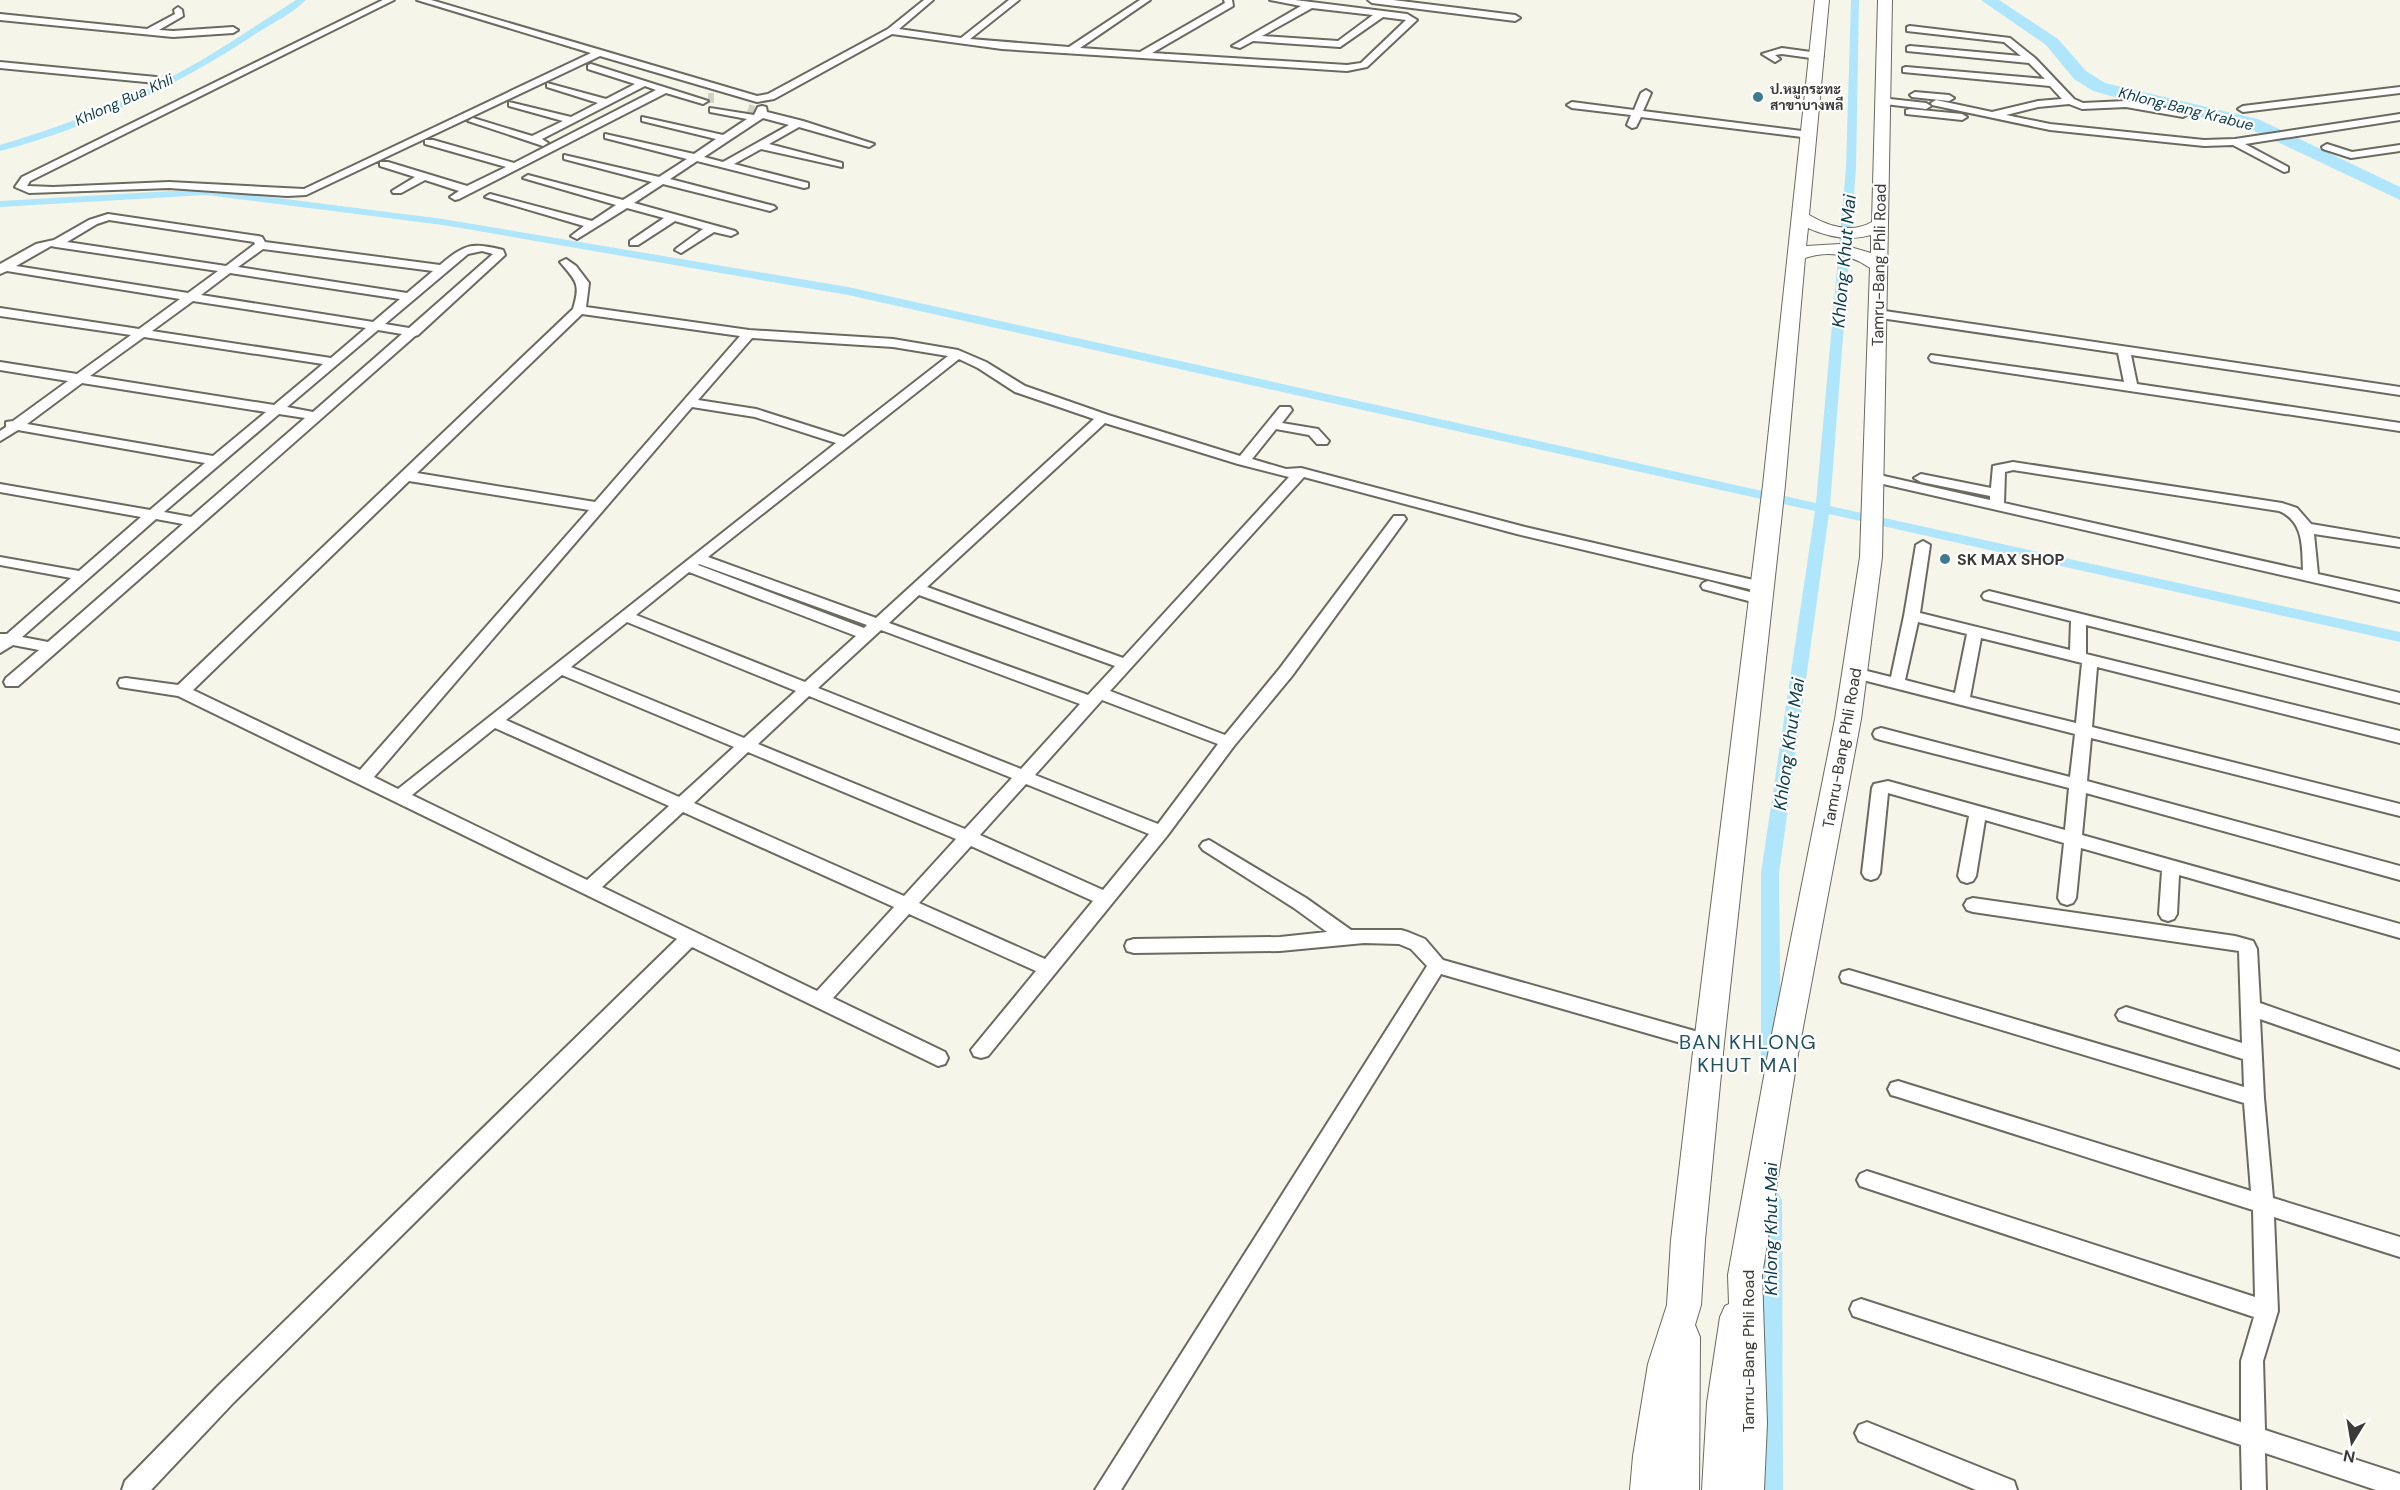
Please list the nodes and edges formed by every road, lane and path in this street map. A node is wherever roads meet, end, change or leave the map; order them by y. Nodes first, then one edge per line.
1 (390, 0) edge
2 (421, 0) edge
3 (929, 0) edge
4 (1015, 0) edge
5 (1146, 0) edge
6 (1228, 0) edge
7 (1275, 0) edge
8 (1372, 0) edge
9 (1822, 0) edge
10 (1885, 0) edge
11 (1310, 5) junction
12 (178, 10) dead end
13 (1381, 14) junction
14 (0, 17) edge
15 (1515, 18) dead end
16 (1910, 29) dead end
17 (233, 30) dead end
18 (150, 31) junction
19 (891, 31) junction
20 (1252, 38) junction
21 (962, 41) junction
22 (1237, 46) dead end
23 (1910, 49) dead end
24 (1070, 51) junction
25 (598, 53) junction
26 (1140, 55) junction
27 (1818, 60) junction
28 (2032, 60) junction
29 (0, 65) edge
30 (591, 67) dead end
31 (1906, 70) dead end
32 (59, 77) dead end
33 (107, 77) junction
34 (156, 80) dead end
35 (644, 83) junction
36 (2053, 83) junction
37 (131, 84) dead end
38 (550, 85) dead end
39 (664, 90) junction
40 (2400, 90) edge
41 (1646, 93) dead end
42 (1915, 95) dead end
43 (2337, 98) junction
44 (1882, 99) junction
45 (1575, 100) dead end
46 (707, 101) junction
47 (739, 101) junction
48 (2070, 101) junction
49 (607, 102) junction
50 (513, 104) dead end
51 (2014, 108) junction
52 (1639, 109) junction
53 (2243, 109) dead end
54 (757, 111) junction
55 (1910, 112) dead end
56 (2183, 114) dead end
57 (1993, 115) junction
58 (646, 118) dead end
59 (2398, 118) edge
60 (2086, 119) junction
61 (572, 120) junction
62 (2376, 120) junction
63 (473, 122) dead end
64 (799, 123) junction
65 (1632, 125) dead end
66 (1810, 130) junction
67 (609, 136) dead end
68 (723, 138) junction
69 (533, 140) junction
70 (429, 142) dead end
71 (2235, 142) junction
72 (869, 144) dead end
73 (760, 145) junction
74 (553, 146) junction
75 (2327, 147) dead end
76 (2400, 148) edge
77 (568, 157) dead end
78 (693, 158) junction
79 (384, 164) dead end
80 (838, 165) dead end
81 (514, 166) junction
82 (723, 166) junction
83 (2284, 169) dead end
84 (425, 176) junction
85 (528, 178) dead end
86 (660, 180) junction
87 (804, 185) dead end
88 (397, 190) dead end
89 (468, 190) junction
90 (455, 197) dead end
91 (490, 197) dead end
92 (624, 204) junction
93 (770, 208) dead end
94 (674, 217) junction
95 (1801, 217) junction
96 (592, 225) junction
97 (1880, 225) junction
98 (712, 228) junction
99 (731, 233) dead end
100 (577, 236) dead end
101 (1845, 241) junction
102 (634, 243) dead end
103 (56, 244) junction
104 (261, 245) junction
105 (681, 250) dead end
106 (1797, 255) junction
107 (566, 262) dead end
108 (1879, 266) junction
109 (2, 268) edge
110 (226, 269) junction
111 (444, 269) junction
112 (189, 297) junction
113 (412, 297) junction
114 (579, 310) junction
115 (0, 312) edge
116 (1878, 314) junction
117 (376, 327) junction
118 (414, 332) junction
119 (141, 333) junction
120 (749, 334) junction
121 (2124, 350) junction
122 (958, 354) junction
123 (1935, 358) dead end
124 (335, 362) junction
125 (0, 366) edge
126 (78, 379) junction
127 (2131, 387) junction
128 (2400, 391) edge
129 (689, 403) junction
130 (277, 410) junction
131 (1285, 410) dead end
132 (316, 416) junction
133 (1103, 418) junction
134 (0, 423) edge
135 (1273, 424) junction
136 (15, 426) junction
137 (2400, 427) edge
138 (0, 437) edge
139 (1322, 441) dead end
140 (847, 442) junction
141 (217, 461) junction
142 (1243, 461) junction
143 (1875, 474) junction
144 (1294, 475) junction
145 (407, 476) junction
146 (0, 488) edge
147 (1997, 500) junction
148 (599, 507) junction
149 (151, 516) junction
150 (1399, 519) dead end
151 (195, 522) junction
152 (2306, 528) junction
153 (2400, 543) edge
154 (1923, 545) dead end
155 (0, 561) edge
156 (692, 562) junction
157 (82, 576) junction
158 (2311, 578) junction
159 (917, 589) junction
160 (1762, 593) junction
161 (1989, 596) dead end
162 (2400, 597) edge
163 (625, 616) junction
164 (1912, 616) junction
165 (2079, 618) junction
166 (873, 629) junction
167 (1975, 632) junction
168 (3, 641) edge
169 (51, 648) junction
170 (2084, 659) junction
171 (1125, 664) junction
172 (560, 668) junction
173 (1855, 673) junction
174 (12, 682) dead end
175 (1897, 682) junction
176 (126, 683) dead end
177 (808, 689) junction
178 (182, 691) junction
179 (1095, 698) junction
180 (1962, 698) junction
181 (2400, 698) edge
182 (494, 721) junction
183 (2082, 729) junction
184 (1881, 734) dead end
185 (2400, 737) edge
186 (1228, 742) junction
187 (748, 744) junction
188 (1023, 776) junction
189 (363, 778) junction
190 (2077, 784) junction
191 (400, 796) junction
192 (680, 806) junction
193 (2400, 810) edge
194 (1978, 812) junction
195 (1161, 832) junction
196 (968, 837) junction
197 (2072, 839) junction
198 (1209, 846) dead end
199 (2171, 867) junction
200 (1871, 873) dead end
201 (2400, 873) edge
202 (1967, 876) dead end
203 (588, 890) junction
204 (2067, 897) dead end
205 (1106, 899) junction
206 (906, 905) junction
207 (1972, 905) dead end
208 (2168, 914) dead end
209 (2400, 931) edge
210 (1348, 938) junction
211 (689, 939) junction
212 (1134, 946) dead end
213 (1437, 965) junction
214 (1048, 968) junction
215 (1849, 977) dead end
216 (819, 1001) junction
217 (2251, 1008) junction
218 (2126, 1016) dead end
219 (1709, 1043) junction
220 (981, 1050) dead end
221 (2253, 1054) junction
222 (938, 1058) dead end
223 (2400, 1060) edge
224 (1898, 1089) dead end
225 (2254, 1098) junction
226 (1867, 1180) dead end
227 (2263, 1205) junction
228 (2400, 1247) edge
229 (1745, 1275) junction
230 (1861, 1310) dead end
231 (2266, 1311) junction
232 (1867, 1433) dead end
233 (2254, 1440) junction
234 (1665, 1475) edge
235 (2400, 1486) edge
236 (134, 1490) edge
237 (1107, 1490) edge
238 (1721, 1490) edge
239 (1745, 1490) edge
240 (2005, 1490) edge
241 (2254, 1490) edge

1 - 25 street
2 - 25 street
3 - 19 street
4 - 21 street
5 - 24 street
6 - 26 street
7 - 11 street
8 - 15 street
9 - 27 main road
10 - 44 main road, Tamru-Bang Phli Road
11 - 13 street
11 - 20 street
12 - 18 street
13 - 20 street
13 - 26 street
14 - 18 street
16 - 28 street
17 - 18 street
19 - 21 street
19 - 47 street
20 - 22 street
21 - 24 street
23 - 28 street
24 - 26 street
25 - 47 street
27 - 27 street
27 - 66 main road
28 - 36 street
29 - 33 street
30 - 35 street
31 - 36 street
32 - 33 street
33 - 34 street
33 - 37 street
35 - 39 street
35 - 49 street
36 - 48 street
38 - 49 street
39 - 46 street
39 - 74 street
40 - 43 street
41 - 52 street
42 - 51 street
43 - 53 street
43 - 62 street
44 - 57 street
44 - 97 main road, Tamru-Bang Phli Road
45 - 52 street
46 - 47 street
46 - 54 street
47 - 54 street
48 - 51 street
48 - 60 street
49 - 61 street
50 - 61 street
51 - 57 street
52 - 65 street
52 - 66 street
54 - 64 street
54 - 68 street
55 - 57 street
56 - 60 street
57 - 60 street
58 - 68 street
59 - 62 street
60 - 71 street
61 - 69 street
62 - 71 street
63 - 69 street
64 - 72 street
64 - 73 street
66 - 95 main road
67 - 78 street
68 - 78 street
69 - 74 street
70 - 81 street
71 - 83 street
73 - 80 street
73 - 82 street
74 - 81 street
75 - 76 street
77 - 86 street
78 - 82 street
78 - 86 street
79 - 84 street
81 - 89 street
82 - 87 street
84 - 88 street
84 - 89 street
85 - 92 street
86 - 92 street
86 - 93 street
89 - 90 street
91 - 96 street
92 - 94 street
92 - 96 street
94 - 98 street
94 - 102 street
95 - 101 main road
95 - 106 main road
96 - 100 street
97 - 101 main road
97 - 108 main road, Tamru-Bang Phli Road
98 - 99 street
98 - 105 street
101 - 106 main road
101 - 108 main road
103 - 104 street
103 - 109 street
103 - 110 street
104 - 110 street
104 - 111 street
106 - 160 main road
107 - 114 street
108 - 116 main road, Tamru-Bang Phli Road
109 - 112 street
110 - 112 street
110 - 113 street
111 - 113 street
111 - 118 street
112 - 117 street
112 - 119 street
113 - 117 street
114 - 120 street
114 - 145 street
115 - 119 street
116 - 121 street
116 - 143 main road, Tamru-Bang Phli Road
117 - 118 street
117 - 124 street
118 - 132 street
119 - 124 street
119 - 126 street
120 - 122 street
120 - 129 street
121 - 127 street
121 - 128 street
122 - 133 street
122 - 140 street
123 - 127 street
124 - 130 street
125 - 126 street
126 - 130 street
126 - 136 street
127 - 137 street
129 - 140 street
129 - 148 street
130 - 132 street
130 - 141 street
131 - 135 street
132 - 151 street
133 - 142 street
133 - 159 street
134 - 136 street
135 - 139 street
135 - 142 street
136 - 138 street
136 - 141 street
140 - 156 street
141 - 149 street
142 - 144 street
143 - 147 street
143 - 173 main road, Tamru-Bang Phli Road
144 - 160 street
144 - 171 street
145 - 148 street
145 - 178 street
146 - 149 street
147 - 152 street
147 - 158 street
148 - 189 street
149 - 151 street
149 - 157 street
150 - 186 street
151 - 169 street
152 - 153 street
152 - 158 street
154 - 164 street
155 - 157 street
156 - 163 street
156 - 166 street
157 - 168 street
158 - 162 street
159 - 166 street
159 - 171 street
160 - 219 main road
161 - 165 street
163 - 172 street
163 - 177 street
164 - 167 street
164 - 175 street
165 - 170 street
165 - 181 street
166 - 177 street
166 - 179 street
167 - 170 street
167 - 180 street
168 - 169 street
169 - 174 street
170 - 183 street
170 - 185 street
171 - 179 street
172 - 182 street
172 - 187 street
173 - 175 street
173 - 229 main road, Tamru-Bang Phli Road
175 - 180 street
176 - 178 street
177 - 187 street
177 - 188 street
178 - 189 street
179 - 186 street
179 - 188 street
180 - 183 street
182 - 191 street
182 - 192 street
183 - 190 street
183 - 193 street
184 - 190 street
186 - 195 street
187 - 192 street
187 - 196 street
188 - 195 street
188 - 196 street
189 - 191 street
190 - 197 street
190 - 201 street
191 - 203 street
192 - 203 street
192 - 206 street
194 - 197 street
194 - 200 street
194 - 202 street
195 - 205 street
196 - 205 street
196 - 206 street
197 - 199 street
197 - 204 street
198 - 210 street
199 - 208 street
199 - 209 street
203 - 211 street
205 - 214 street
206 - 214 street
206 - 216 street
207 - 217 street
210 - 212 street
210 - 213 street
211 - 216 street
211 - 236 street
213 - 219 street
213 - 237 street
214 - 220 street
215 - 225 street
216 - 222 street
217 - 221 street
217 - 223 street
218 - 221 street
219 - 234 main road
221 - 225 street
224 - 227 street
225 - 227 street
226 - 231 street
227 - 228 street
227 - 231 street
229 - 238 main road
229 - 239 main road, Tamru-Bang Phli Road
230 - 233 street
231 - 233 street
232 - 240 street
233 - 235 street
233 - 241 street

